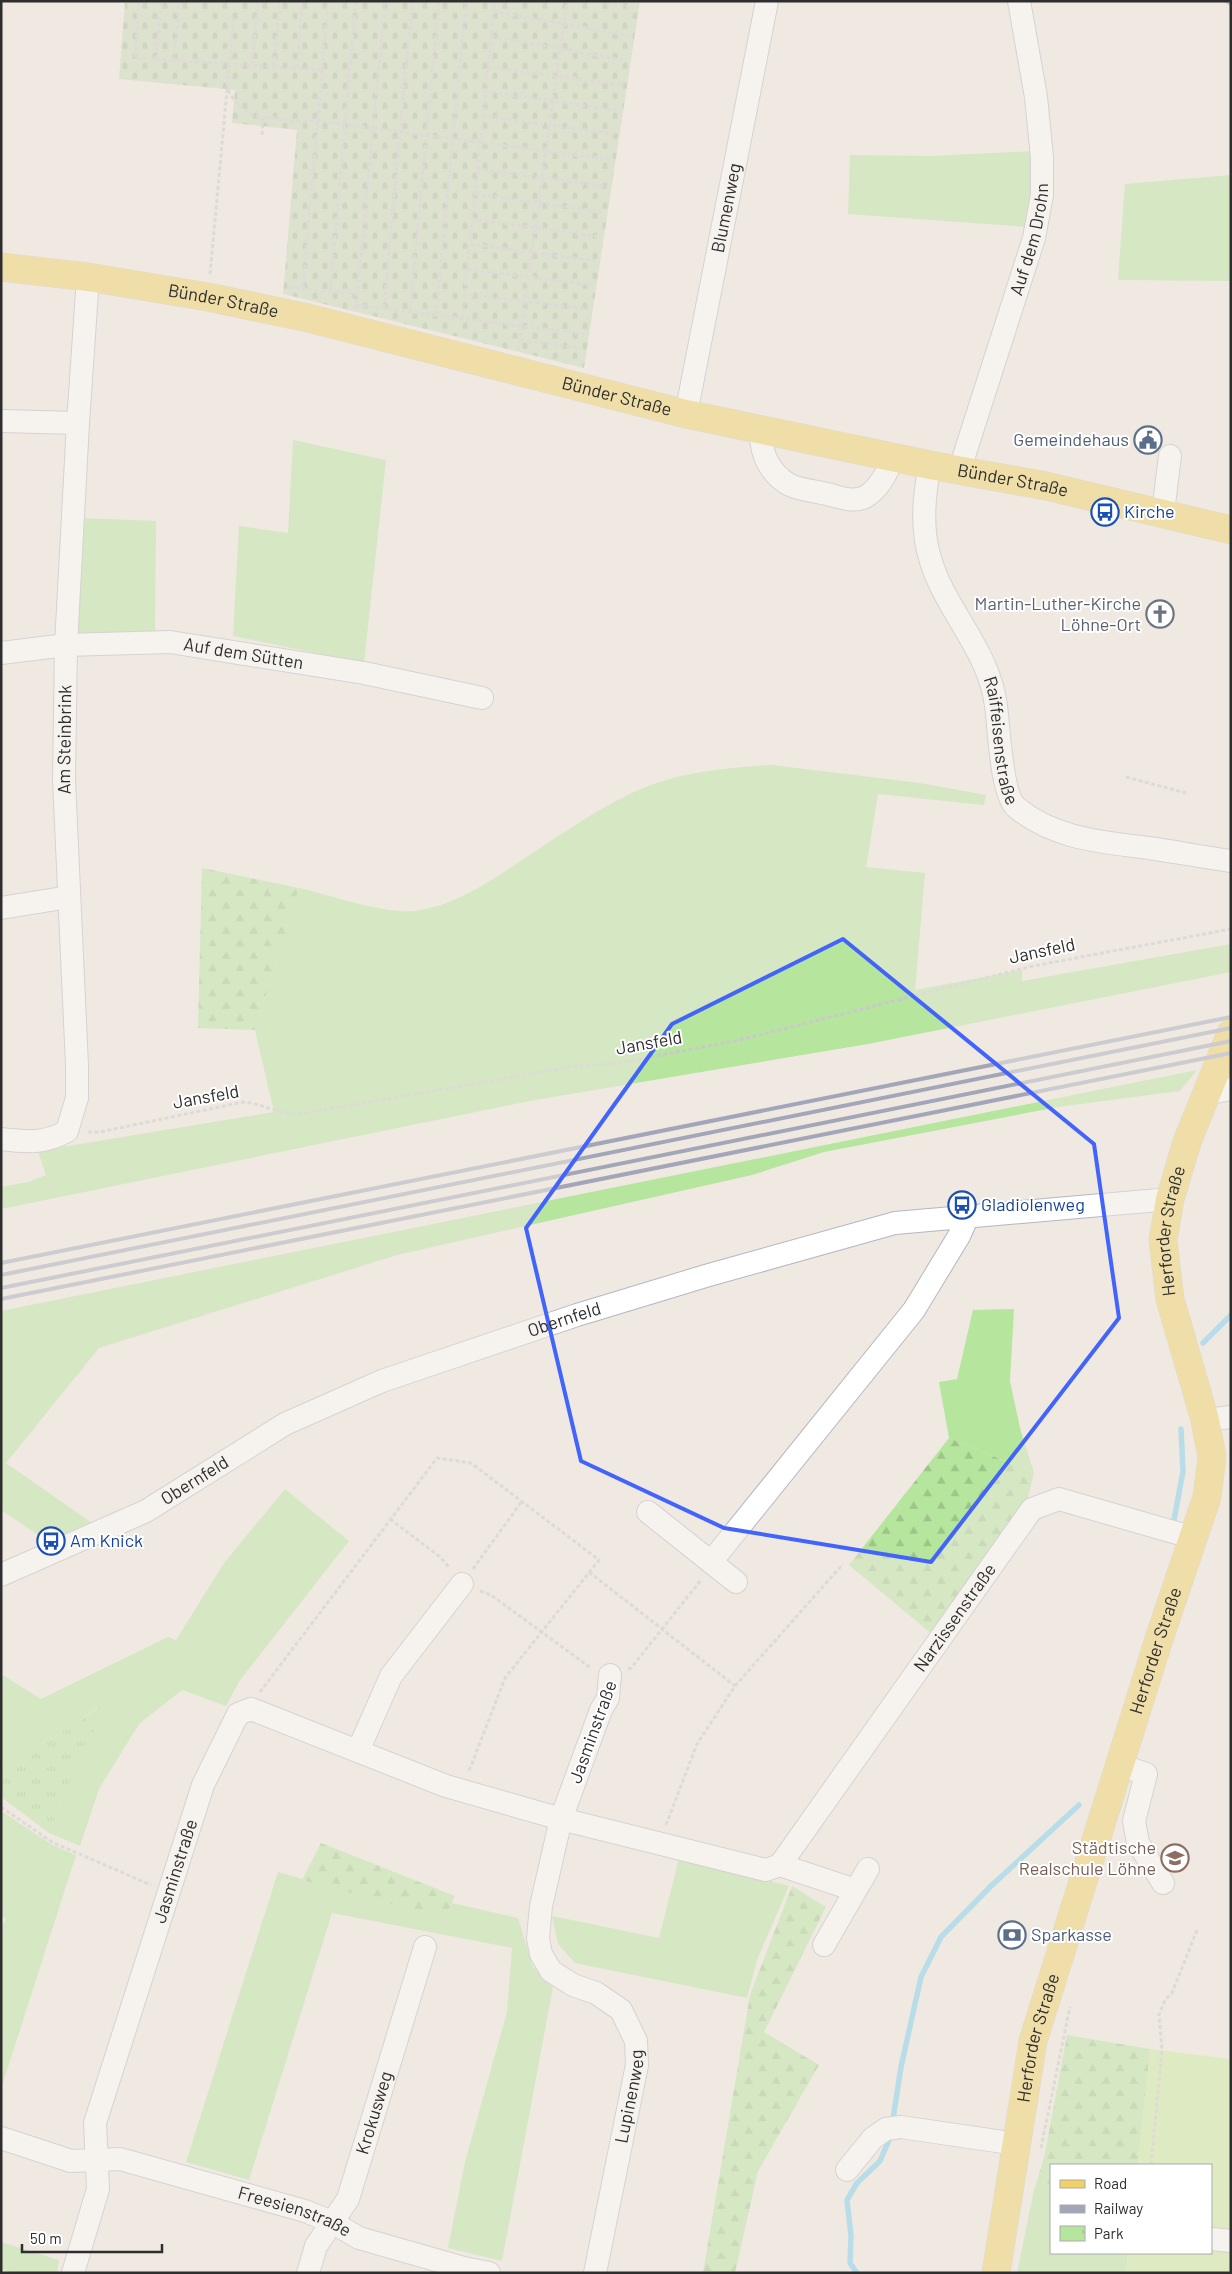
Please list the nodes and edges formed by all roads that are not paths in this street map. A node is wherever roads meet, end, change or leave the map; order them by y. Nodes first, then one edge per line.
1 (767, 1) edge
2 (1019, 1) edge
3 (1, 267) edge
4 (88, 277) junction
5 (686, 414) junction
6 (1, 421) edge
7 (78, 423) junction
8 (761, 430) junction
9 (1170, 456) dead end
10 (893, 457) junction
11 (930, 465) junction
12 (962, 470) junction
13 (1163, 512) junction
14 (1231, 530) edge
15 (66, 646) junction
16 (1, 653) edge
17 (482, 698) dead end
18 (1231, 861) edge
19 (69, 897) junction
20 (1, 908) edge
21 (1231, 1033) edge
22 (1218, 1092) edge
23 (1, 1139) edge
24 (1170, 1198) junction
25 (968, 1216) junction
26 (1218, 1419) edge
27 (648, 1512) dead end
28 (1194, 1538) junction
29 (711, 1562) junction
30 (1, 1575) edge
31 (736, 1582) dead end
32 (462, 1584) road end
33 (610, 1675) road end
34 (358, 1751) junction
35 (1120, 1765) junction
36 (561, 1819) junction
37 (773, 1867) junction
38 (868, 1869) dead end
39 (1163, 1883) dead end
40 (855, 1890) junction
41 (824, 1945) dead end
42 (424, 1946) dead end
43 (1, 2138) edge
44 (1029, 2148) junction
45 (97, 2160) junction
46 (847, 2170) dead end
47 (332, 2222) junction
48 (1212, 2239) edge
49 (1231, 2241) edge
50 (74, 2273) edge
51 (308, 2273) edge
52 (489, 2273) edge
53 (595, 2273) edge
54 (996, 2273) edge

1 - 5 street, Blumenweg
2 - 12 street, Auf dem Drohn
3 - 4 main road, Bünder Straße
4 - 5 main road, Bünder Straße
4 - 7 street, Am Steinbrink
5 - 8 main road, Bünder Straße
6 - 7 street
7 - 15 street, Am Steinbrink
8 - 10 main road, Bünder Straße
8 - 10 street
9 - 13 street
10 - 11 main road, Bünder Straße
11 - 12 main road, Bünder Straße
11 - 18 street, Raiffeisenstraße
12 - 13 main road, Bünder Straße
13 - 14 main road, Bünder Straße
15 - 16 street, Auf dem Sütten
15 - 17 street, Auf dem Sütten
15 - 19 street, Am Steinbrink
19 - 20 street
19 - 23 street, Am Steinbrink
21 - 22 main road, Herforder Straße
22 - 24 main road, Herforder Straße
24 - 25 street, Obernfeld
24 - 26 main road, Herforder Straße
25 - 29 street
25 - 30 street, Obernfeld
26 - 28 main road, Herforder Straße
27 - 29 street
28 - 35 main road, Herforder Straße
28 - 37 street, Narzissenstraße
29 - 31 street
32 - 34 street
33 - 36 street, Jasminstraße
34 - 36 street, Jasminstraße
34 - 45 street, Jasminstraße
35 - 39 street
35 - 44 main road, Herforder Straße
36 - 37 street, Jasminstraße
36 - 53 street, Lupinenweg
37 - 40 street
38 - 40 street
40 - 41 street
42 - 47 street, Krokusweg
43 - 45 street
44 - 46 street
44 - 54 main road, Herforder Straße
45 - 47 street, Freesienstraße
45 - 50 street, Jasminstraße
47 - 51 street, Krokusweg
47 - 52 street, Freesienstraße
48 - 49 street

